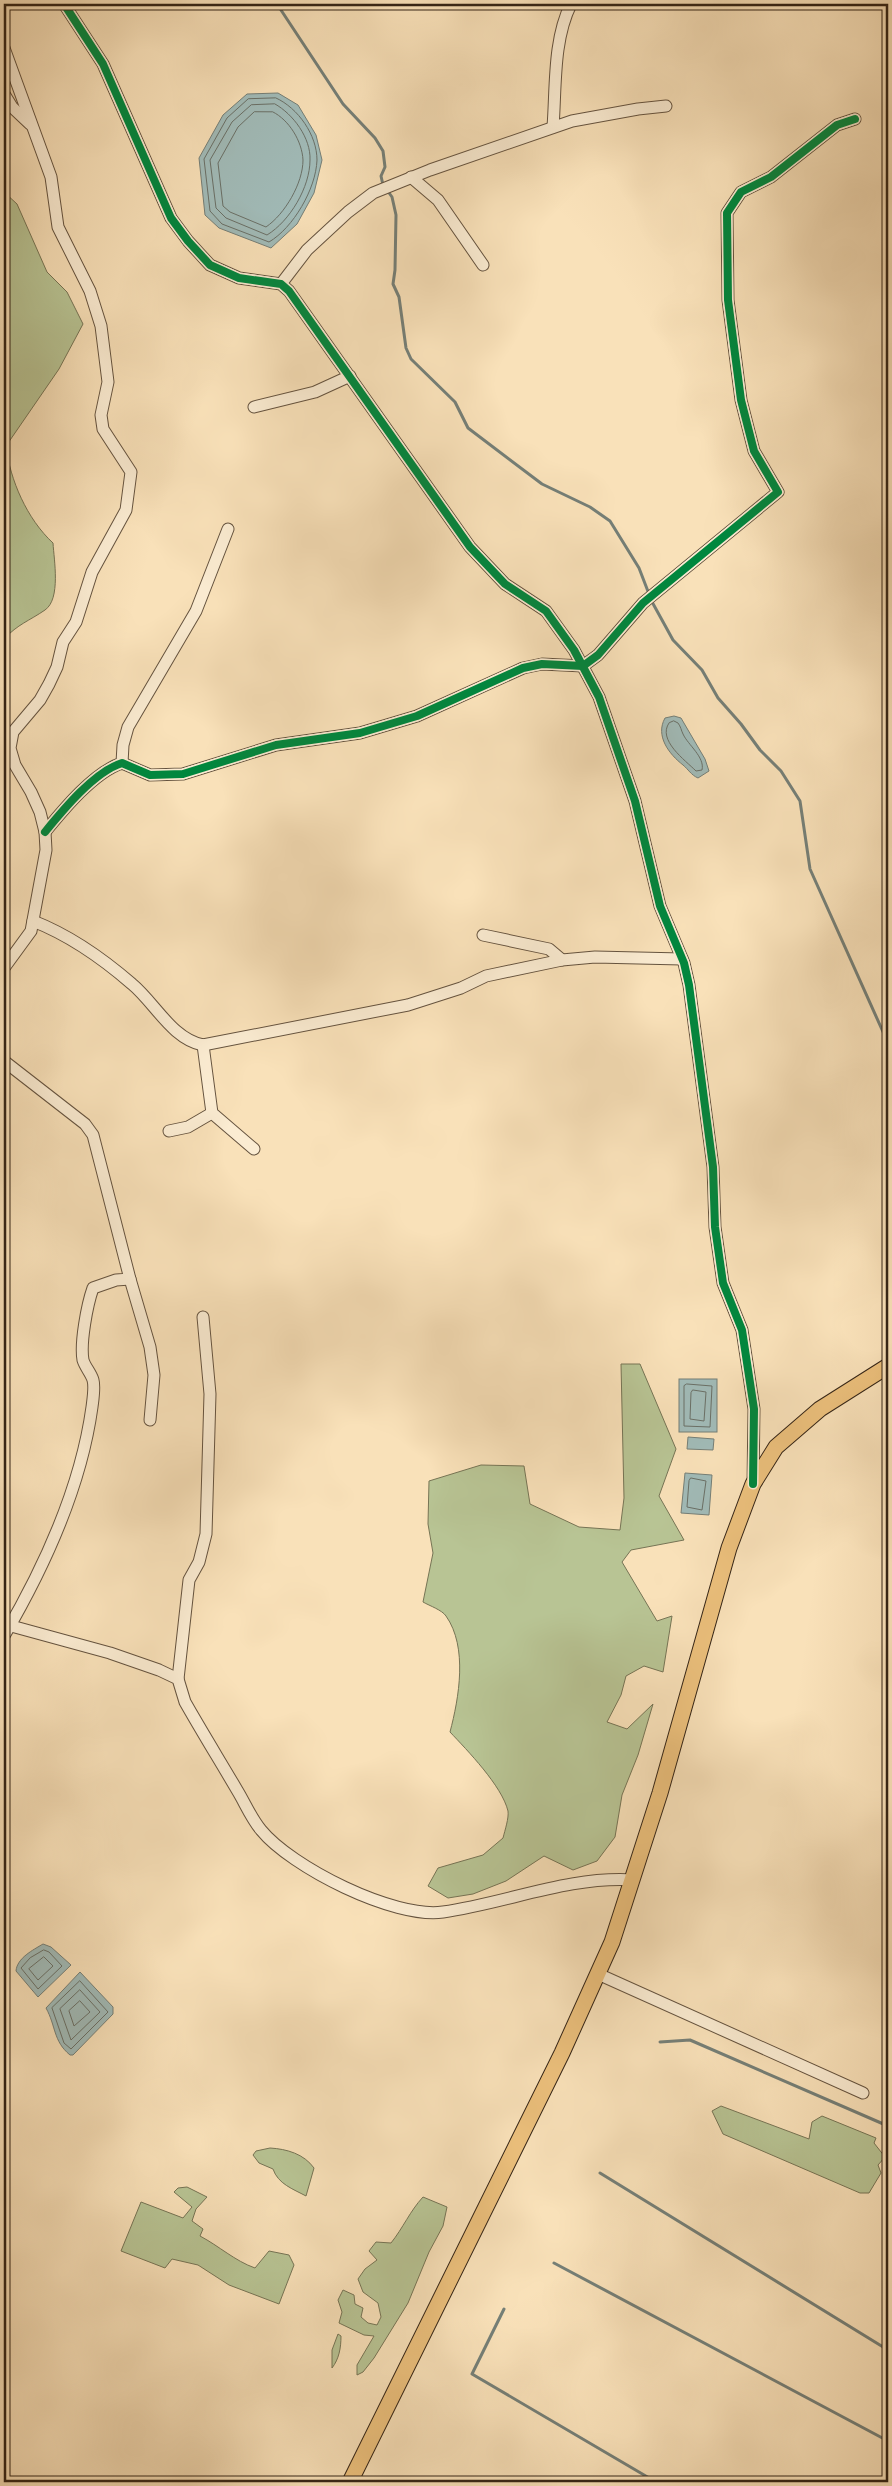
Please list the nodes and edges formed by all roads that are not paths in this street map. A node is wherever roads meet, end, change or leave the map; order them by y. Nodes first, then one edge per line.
1 (64, 4) edge
2 (571, 4) edge
3 (4, 48) edge
4 (4, 94) edge
5 (666, 106) dead end
6 (855, 119) dead end
7 (30, 125) junction
8 (554, 127) junction
9 (411, 177) junction
10 (483, 265) dead end
11 (281, 284) junction
12 (350, 376) junction
13 (254, 407) dead end
14 (228, 529) dead end
15 (582, 666) junction
16 (122, 763) junction
17 (45, 832) junction
18 (32, 921) junction
19 (484, 935) dead end
20 (682, 959) junction
21 (562, 960) junction
22 (4, 968) edge
23 (203, 1045) junction
24 (4, 1061) edge
25 (212, 1113) junction
26 (169, 1132) dead end
27 (254, 1149) dead end
28 (130, 1279) junction
29 (203, 1317) dead end
30 (888, 1366) edge
31 (150, 1420) dead end
32 (754, 1484) junction
33 (5, 1629) edge
34 (178, 1679) junction
35 (633, 1880) junction
36 (598, 1974) junction
37 (863, 2093) dead end
38 (350, 2482) edge

1 - 11 street
2 - 8 street
3 - 7 street
4 - 7 street
5 - 8 street
6 - 15 street
7 - 17 street
8 - 9 street
9 - 10 street
9 - 11 street
11 - 12 street
12 - 13 street
12 - 15 street
14 - 16 street
15 - 16 street
15 - 20 street
16 - 17 street
17 - 18 street
18 - 22 street
18 - 23 street
19 - 21 street
20 - 21 street
20 - 32 street
21 - 23 street
23 - 25 street
24 - 28 street
25 - 26 street
25 - 27 street
28 - 31 street
28 - 33 street
29 - 34 street
30 - 32 main road
32 - 35 main road
33 - 34 street
34 - 35 street
35 - 36 main road
36 - 37 street
36 - 38 main road

